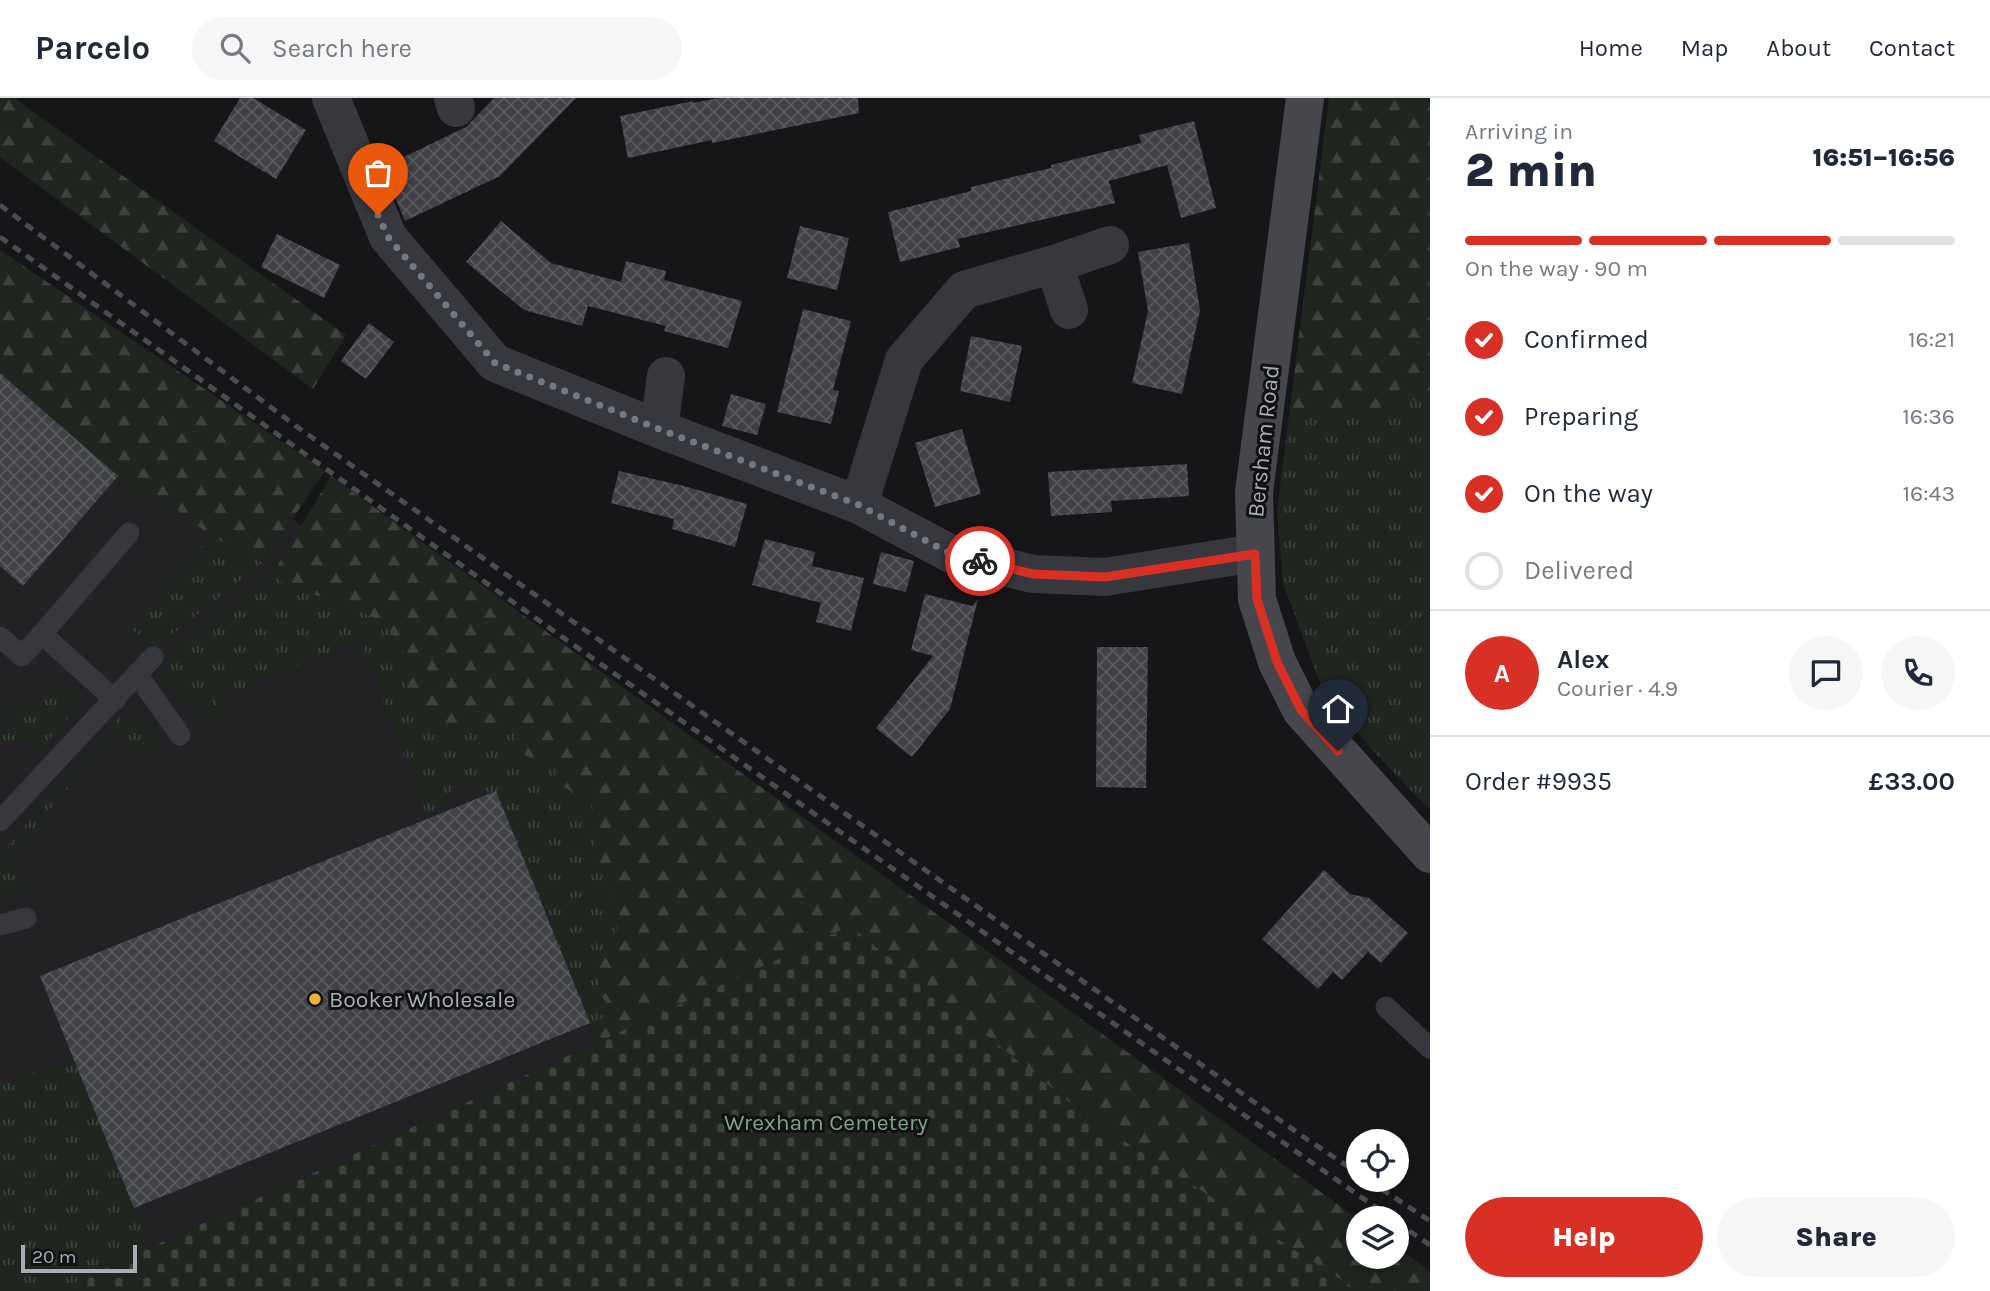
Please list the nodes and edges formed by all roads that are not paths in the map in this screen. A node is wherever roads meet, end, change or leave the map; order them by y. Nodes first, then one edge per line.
1 (1305, 98) edge
2 (334, 99) edge
3 (1110, 245) dead end
4 (1054, 264) junction
5 (1069, 310) dead end
6 (666, 376) dead end
7 (659, 429) junction
8 (859, 505) junction
9 (128, 533) dead end
10 (1255, 554) junction
11 (42, 634) junction
12 (0, 637) edge
13 (153, 657) dead end
14 (137, 674) junction
15 (115, 699) junction
16 (180, 735) dead end
17 (0, 821) edge
18 (1430, 854) edge
19 (26, 918) dead end
20 (0, 925) edge
21 (1385, 1007) dead end
22 (1430, 1048) edge

1 - 10 main road, Bersham Road
2 - 7 street
3 - 4 street
4 - 5 street
4 - 8 street
6 - 7 street
7 - 8 street
8 - 10 street
9 - 11 lane
10 - 18 main road, Bersham Road
11 - 12 lane
11 - 15 lane
13 - 14 lane
14 - 15 lane
14 - 16 lane
15 - 17 lane
19 - 20 lane
21 - 22 lane

